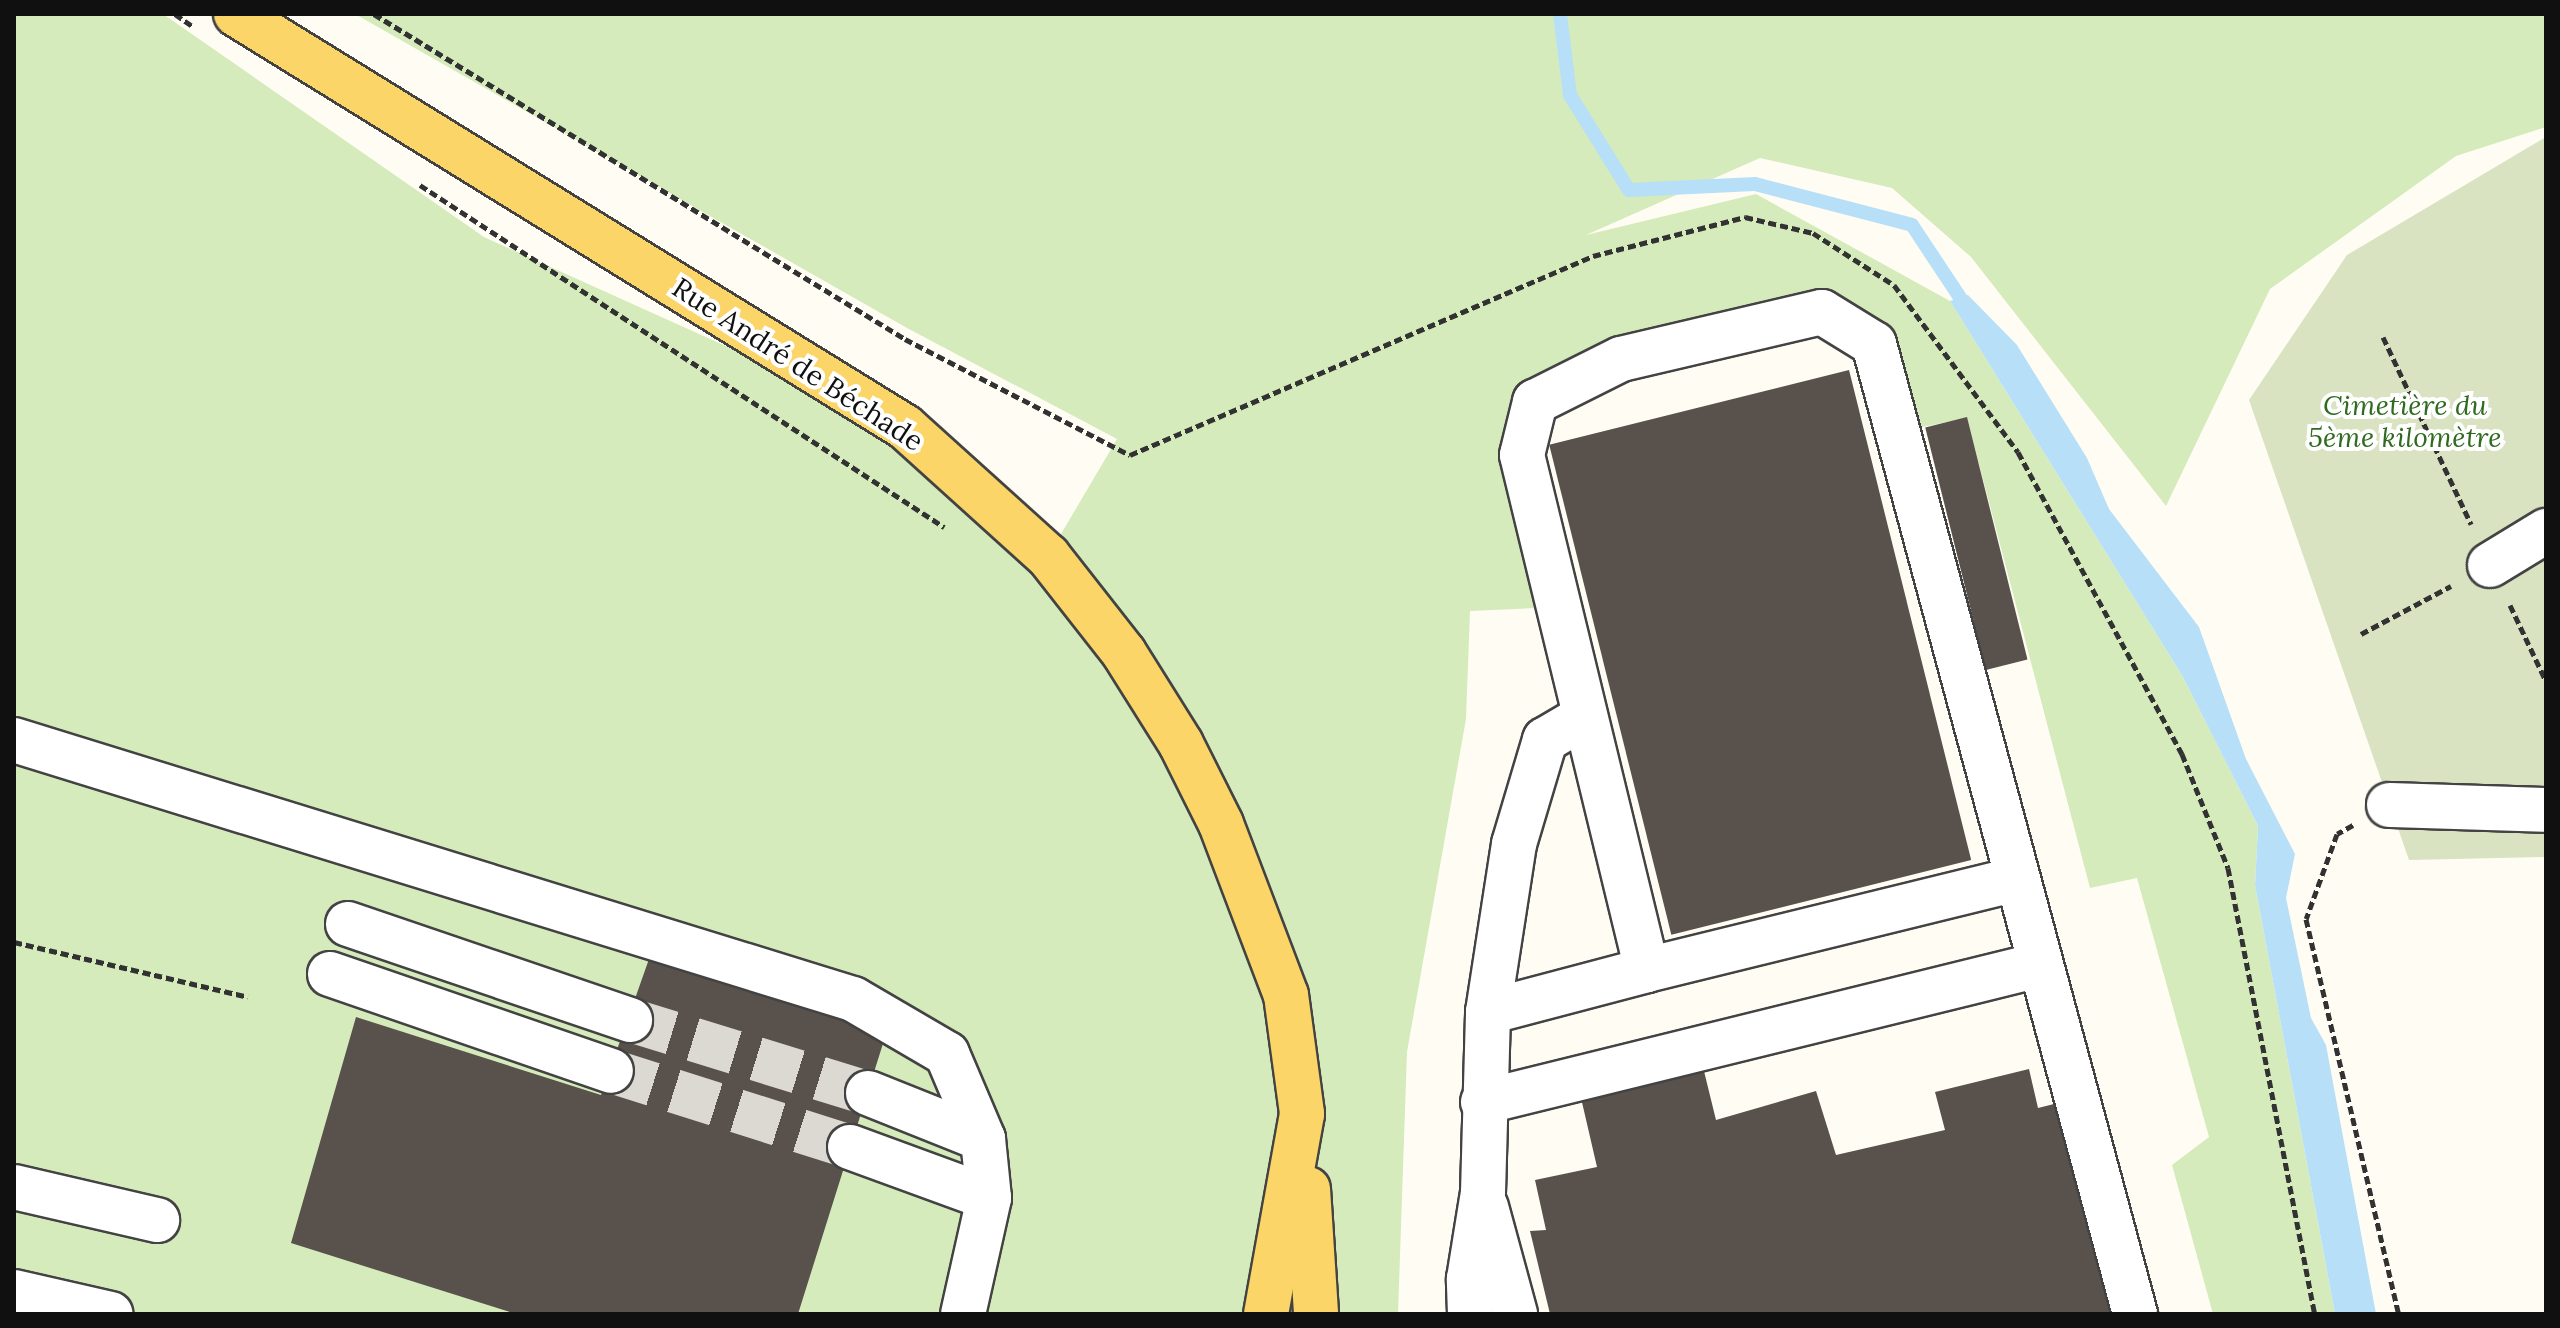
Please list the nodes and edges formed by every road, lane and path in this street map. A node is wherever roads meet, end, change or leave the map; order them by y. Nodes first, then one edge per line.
1 (175, 14) edge
2 (218, 23) edge
3 (409, 177) dead end
4 (2383, 337) dead end
5 (947, 529) dead end
6 (2546, 531) edge
7 (2490, 565) junction
8 (2361, 634) dead end
9 (2546, 681) edge
10 (1582, 718) junction
11 (14, 740) edge
12 (2389, 805) joint
13 (2546, 810) edge
14 (2017, 879) junction
15 (348, 924) dead end
16 (14, 942) edge
17 (2039, 965) junction
18 (1647, 970) junction
19 (330, 974) dead end
20 (248, 997) dead end
21 (1488, 1012) junction
22 (630, 1020) tunnel mouth
23 (611, 1071) tunnel mouth
24 (868, 1093) tunnel mouth
25 (1483, 1102) junction
26 (1302, 1114) junction
27 (983, 1139) junction
28 (850, 1147) tunnel mouth
29 (14, 1187) edge
30 (1483, 1193) junction
31 (989, 1198) junction
32 (157, 1220) dead end
33 (14, 1292) edge
34 (111, 1314) edge
35 (963, 1314) edge
36 (1266, 1314) edge
37 (1316, 1314) edge
38 (1470, 1314) edge
39 (1515, 1314) edge
40 (2135, 1314) edge
41 (2399, 1314) edge

1 - 2 path
2 - 26 main road, Rue André de Béchade
3 - 5 path
4 - 7 path
6 - 7 lane
7 - 8 path
7 - 9 path
10 - 14 lane
10 - 18 lane
10 - 21 lane
11 - 27 lane
12 - 13 lane
12 - 41 path
14 - 17 lane
14 - 18 lane
15 - 22 lane
16 - 20 path
17 - 25 lane
17 - 40 lane
18 - 21 lane
19 - 23 lane
21 - 25 lane
24 - 27 lane
25 - 30 lane
26 - 36 main road, Rue André de Béchade
26 - 37 main road
27 - 31 lane
28 - 31 lane
29 - 32 lane
30 - 38 lane
30 - 39 lane
31 - 35 lane
33 - 34 lane

